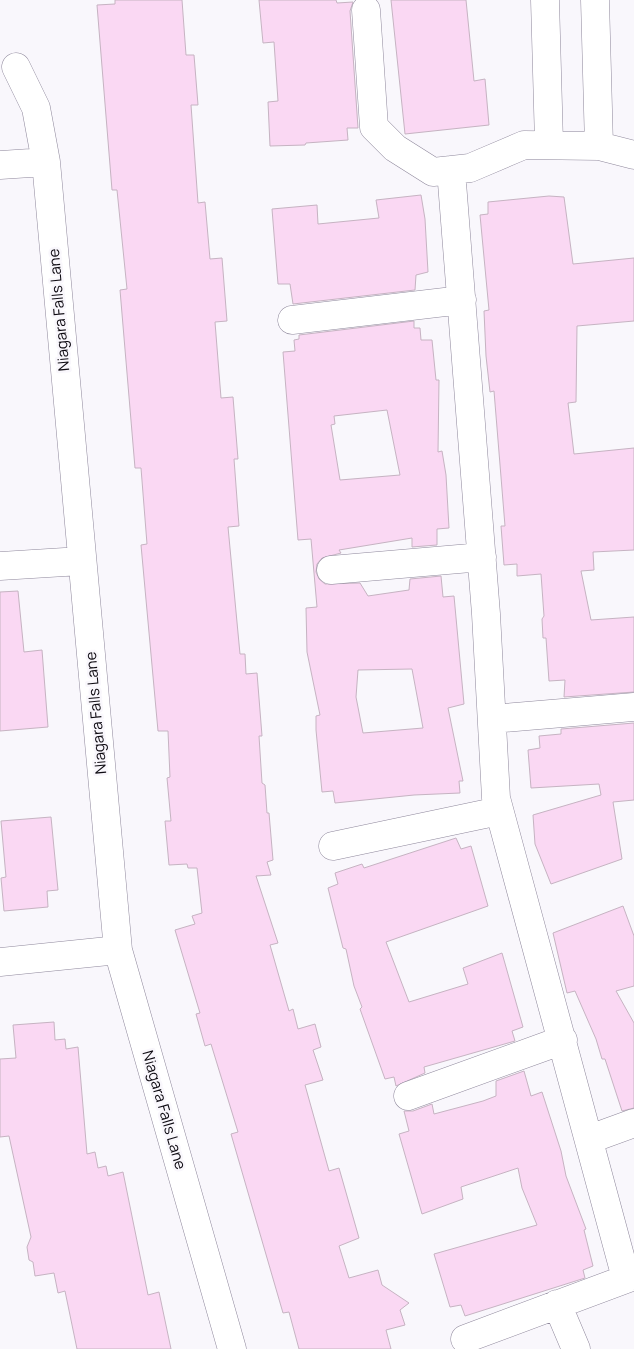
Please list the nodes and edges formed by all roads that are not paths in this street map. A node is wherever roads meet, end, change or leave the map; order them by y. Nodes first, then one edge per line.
1 (545, 0) edge
2 (595, 0) edge
3 (366, 10) dead end
4 (16, 67) dead end
5 (549, 143) junction
6 (599, 146) junction
7 (634, 155) edge
8 (46, 162) junction
9 (0, 166) edge
10 (451, 170) junction
11 (462, 300) junction
12 (292, 320) dead end
13 (482, 557) junction
14 (82, 561) junction
15 (0, 566) edge
16 (331, 570) dead end
17 (634, 707) edge
18 (492, 719) junction
19 (499, 811) junction
20 (334, 846) dead end
21 (118, 950) junction
22 (0, 962) edge
23 (563, 1040) junction
24 (408, 1096) dead end
25 (634, 1123) edge
26 (590, 1139) junction
27 (630, 1277) edge
28 (557, 1304) junction
29 (465, 1339) dead end
30 (232, 1349) edge
31 (576, 1349) edge

1 - 5 street
2 - 6 street
3 - 10 street
4 - 8 street, Niagara Falls Lane
5 - 6 street
5 - 10 street
6 - 7 street
8 - 9 street
8 - 14 street, Niagara Falls Lane
10 - 11 street
11 - 12 street
11 - 13 street
13 - 16 street
13 - 18 street
14 - 15 street
14 - 21 street, Niagara Falls Lane
17 - 18 street
18 - 19 street
19 - 20 street
19 - 23 street
21 - 22 street
21 - 30 street, Niagara Falls Lane
23 - 24 street
23 - 26 street
25 - 26 street
26 - 27 street
27 - 28 street
28 - 29 street
28 - 31 street

